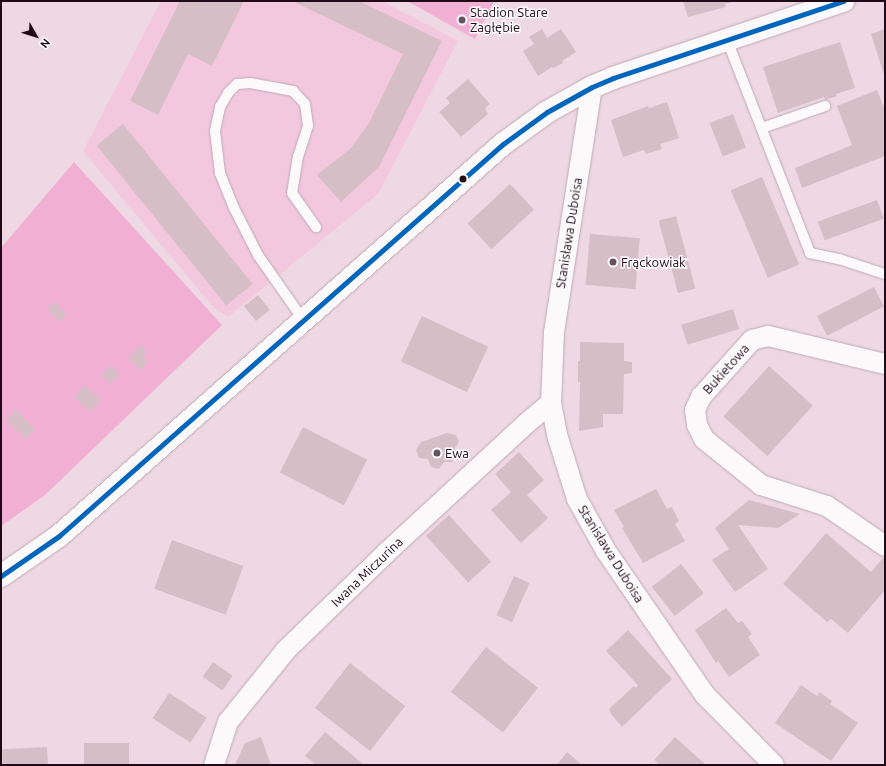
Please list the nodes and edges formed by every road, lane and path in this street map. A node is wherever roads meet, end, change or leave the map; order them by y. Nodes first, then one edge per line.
1 (843, 1) edge
2 (727, 40) junction
3 (592, 87) junction
4 (825, 106) dead end
5 (762, 128) junction
6 (316, 227) dead end
7 (885, 274) edge
8 (304, 321) junction
9 (885, 364) edge
10 (551, 403) junction
11 (885, 546) edge
12 (1, 576) edge
13 (214, 765) edge
14 (774, 765) edge

1 - 2 street
2 - 3 street
2 - 5 lane
3 - 8 street
3 - 10 street, Stanisława Duboisa
4 - 5 lane
5 - 7 lane
6 - 8 lane
8 - 12 street
9 - 11 street, Bukietowa
10 - 13 street, Iwana Miczurina
10 - 14 street, Stanisława Duboisa

